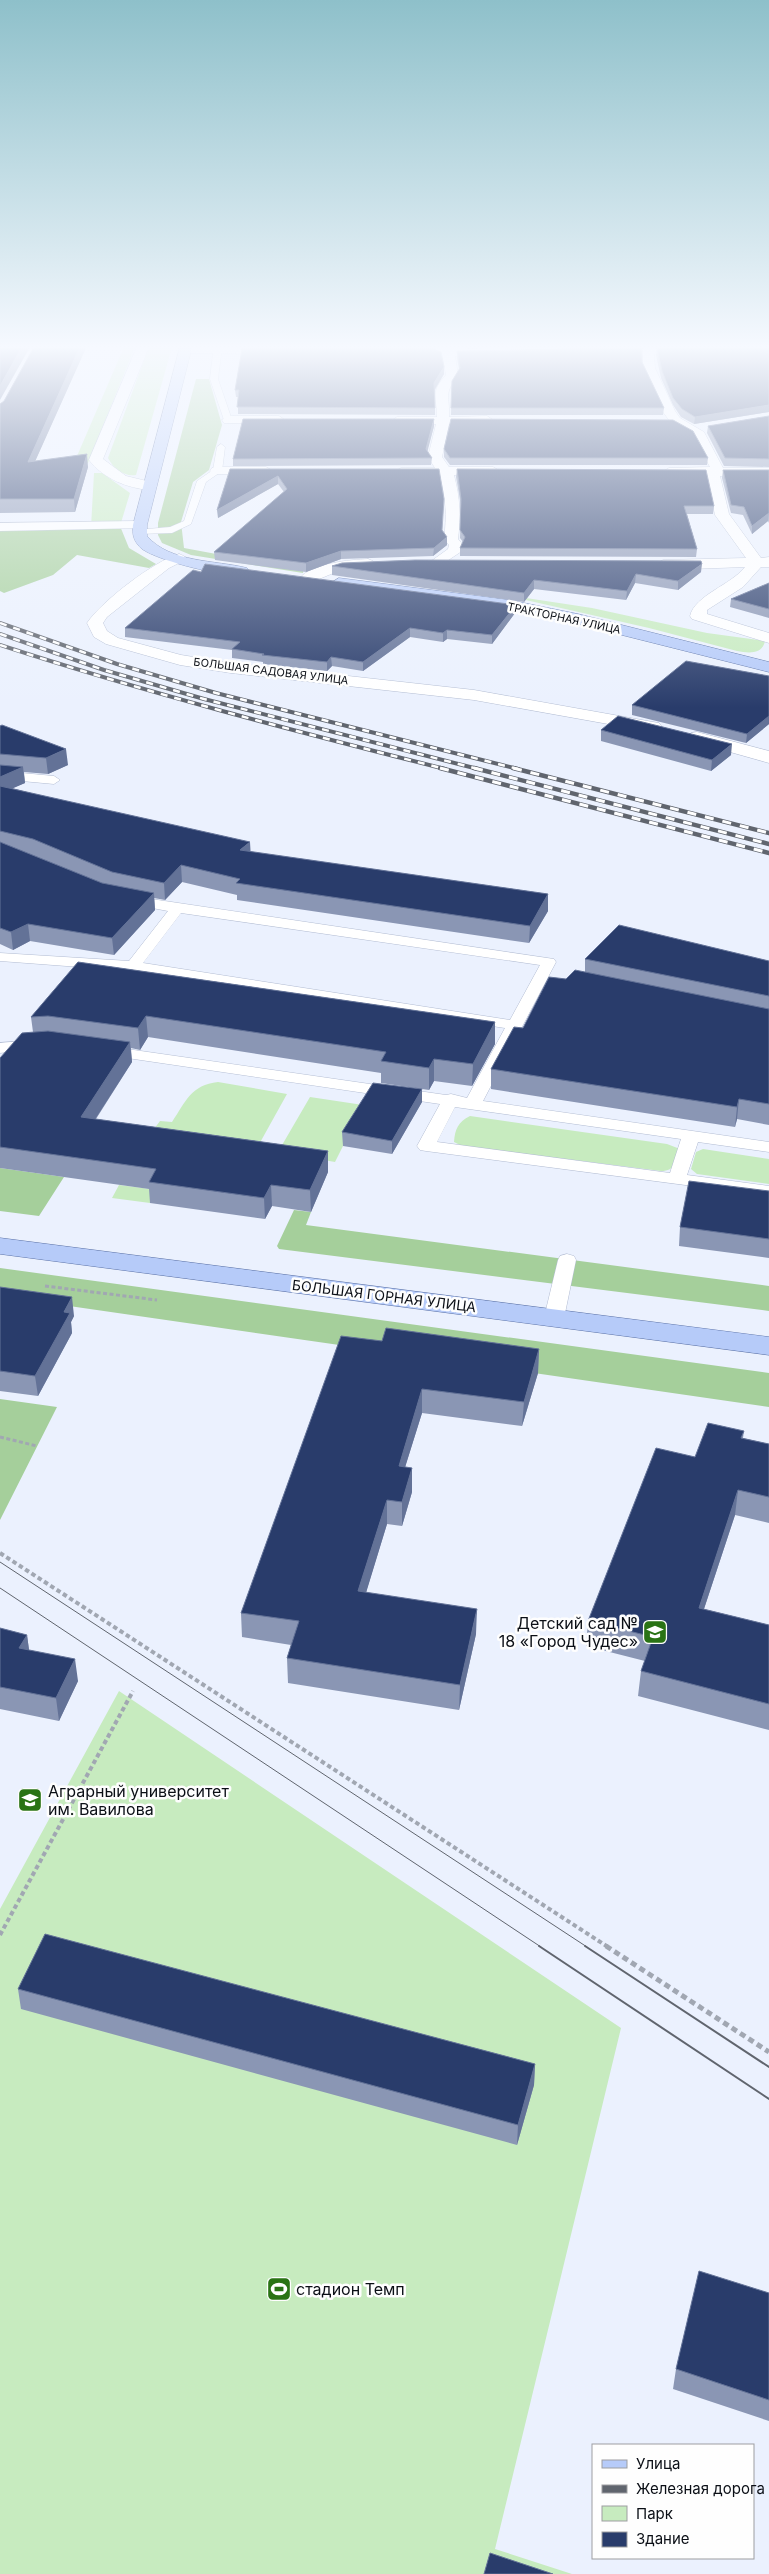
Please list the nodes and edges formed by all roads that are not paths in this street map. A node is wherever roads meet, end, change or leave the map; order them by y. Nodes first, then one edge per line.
1 (102, 467) edge
2 (155, 467) edge
3 (216, 467) edge
4 (442, 467) edge
5 (717, 467) edge
6 (217, 471) junction
7 (281, 471) edge
8 (444, 471) junction
9 (509, 471) edge
10 (384, 472) edge
11 (656, 472) edge
12 (716, 472) junction
13 (769, 472) edge
14 (150, 486) junction
15 (2, 527) edge
16 (140, 529) junction
17 (179, 559) junction
18 (388, 563) edge
19 (460, 563) edge
20 (762, 563) edge
21 (649, 565) edge
22 (262, 574) edge
23 (289, 577) edge
24 (307, 579) junction
25 (769, 638) edge
26 (765, 663) edge
27 (769, 757) edge
28 (0, 775) edge
29 (54, 780) edge
30 (119, 897) edge
31 (177, 908) junction
32 (0, 957) edge
33 (133, 966) junction
34 (542, 976) junction
35 (561, 980) edge
36 (515, 1025) junction
37 (50, 1044) edge
38 (0, 1048) edge
39 (89, 1049) edge
40 (451, 1100) junction
41 (473, 1103) junction
42 (691, 1136) junction
43 (769, 1147) edge
44 (677, 1179) junction
45 (769, 1192) edge
46 (0, 1246) edge
47 (567, 1260) dead end
48 (554, 1318) junction
49 (769, 1346) edge

1 - 14 street
2 - 14 main road
3 - 6 lane
4 - 8 street
5 - 12 street
6 - 7 street
6 - 16 lane
8 - 9 street
8 - 10 street
8 - 19 street
11 - 12 street
12 - 13 street
12 - 20 street
14 - 16 main road
15 - 16 street
16 - 17 main road
17 - 22 main road
17 - 27 street, БОЛЬШАЯ САДОВАЯ УЛИЦА
18 - 24 street
20 - 21 street
20 - 25 street
23 - 24 main road, ТРАКТОРНАЯ УЛИЦА
24 - 26 main road, ТРАКТОРНАЯ УЛИЦА
28 - 29 lane
30 - 31 lane
31 - 33 lane
31 - 34 lane
32 - 33 lane
33 - 36 lane
34 - 35 lane
34 - 36 lane
36 - 41 lane
37 - 38 lane
39 - 40 lane
40 - 41 lane
40 - 44 lane
41 - 42 lane
42 - 43 lane
42 - 44 lane
44 - 45 lane
46 - 48 main road, БОЛЬШАЯ ГОРНАЯ УЛИЦА
47 - 48 lane
48 - 49 main road, БОЛЬШАЯ ГОРНАЯ УЛИЦА

